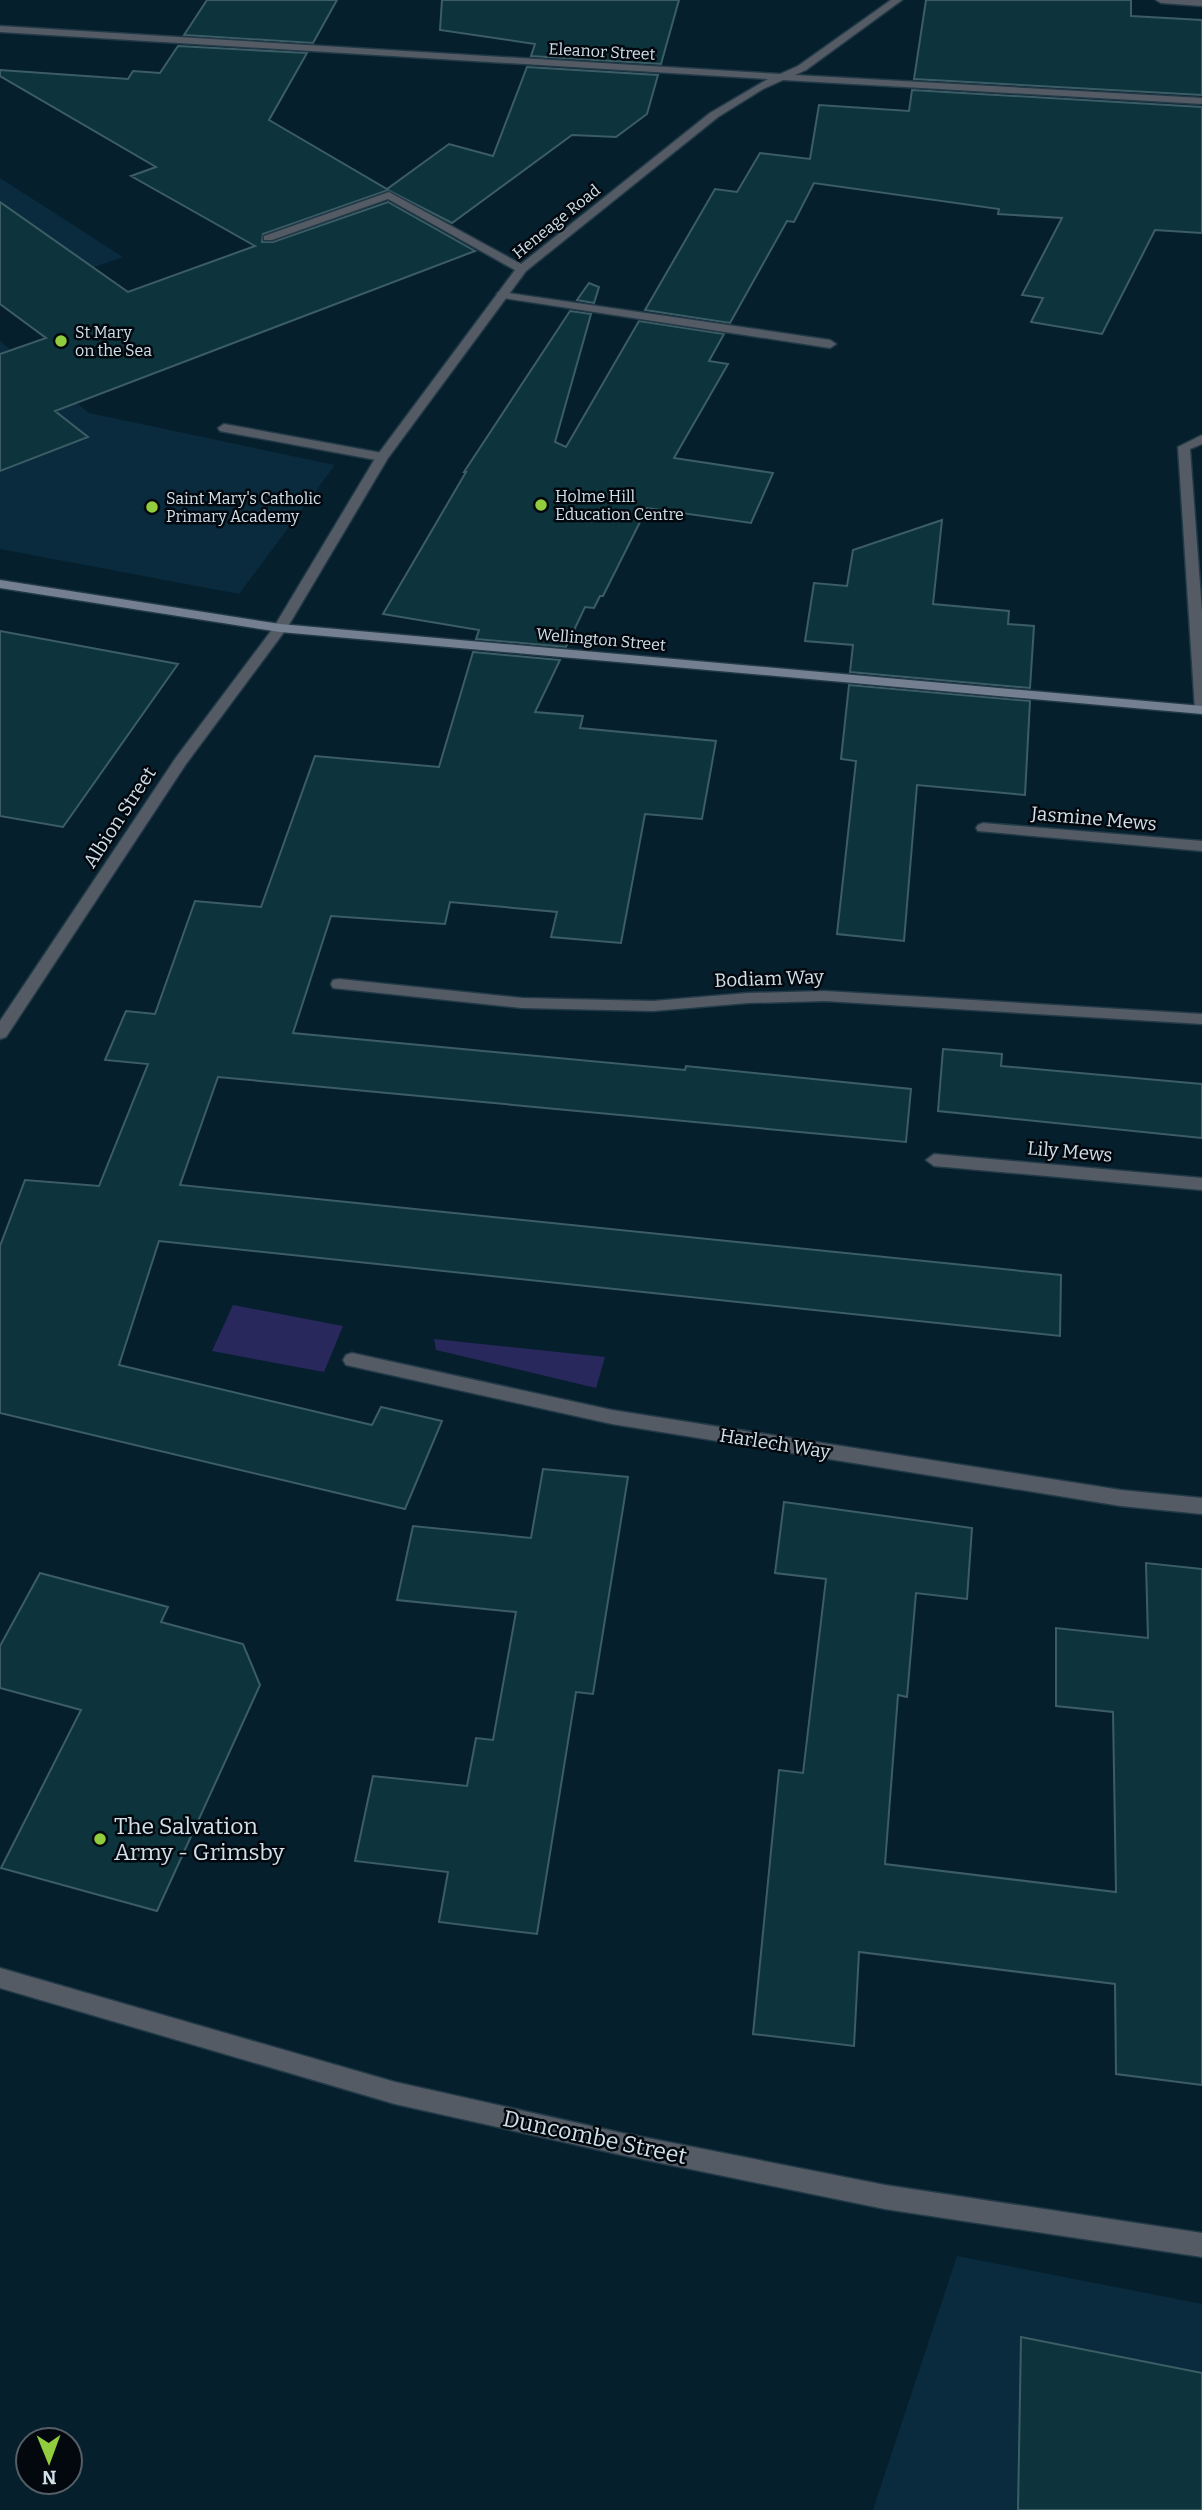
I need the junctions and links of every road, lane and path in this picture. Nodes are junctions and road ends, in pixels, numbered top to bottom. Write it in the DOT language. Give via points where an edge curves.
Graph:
graph roads {
  1 [pos="897,0"];
  2 [pos="1161,0"];
  3 [pos="1202,3"];
  4 [pos="0,29"];
  5 [pos="782,78"];
  6 [pos="1202,101"];
  7 [pos="268,238"];
  8 [pos="522,269"];
  9 [pos="501,295"];
  10 [pos="830,344"];
  11 [pos="224,428"];
  12 [pos="1202,439"];
  13 [pos="382,457"];
  14 [pos="1196,551"];
  15 [pos="0,584"];
  16 [pos="280,628"];
  17 [pos="1202,710"];
  18 [pos="983,828"];
  19 [pos="1202,846"];
  20 [pos="339,984"];
  21 [pos="1202,1019"];
  22 [pos="0,1033"];
  23 [pos="934,1160"];
  24 [pos="1202,1184"];
  25 [pos="352,1360"];
  26 [pos="1202,1506"];
  27 [pos="0,1978"];
  28 [pos="1202,2245"];
  1 -- 5 [label="street, Heneage Road"];
  2 -- 3 [label="street"];
  4 -- 5 [label="street, Eleanor Street"];
  5 -- 6 [label="street, Eleanor Street"];
  5 -- 8 [label="street, Heneage Road" via="714,115"];
  7 -- 8 [label="street" via="389,195"];
  8 -- 9 [label="street, Heneage Road"];
  9 -- 10 [label="street"];
  9 -- 13 [label="street, Heneage Road"];
  11 -- 13 [label="street"];
  12 -- 14 [label="street" via="1184,447"];
  13 -- 16 [label="street, Heneage Road"];
  14 -- 17 [label="street"];
  15 -- 16 [label="street, Wellington Street"];
  16 -- 17 [label="street, Wellington Street"];
  16 -- 22 [label="street, Albion Street" via="180,762"];
  18 -- 19 [label="street, Jasmine Mews"];
  20 -- 21 [label="street, Bodiam Way" via="522,1003 653,1006 825,996"];
  23 -- 24 [label="street, Lily Mews"];
  25 -- 26 [label="street, Harlech Way" via="612,1418 1121,1499"];
  27 -- 28 [label="street, Duncombe Street" via="395,2093 622,2144 885,2197"];
}
